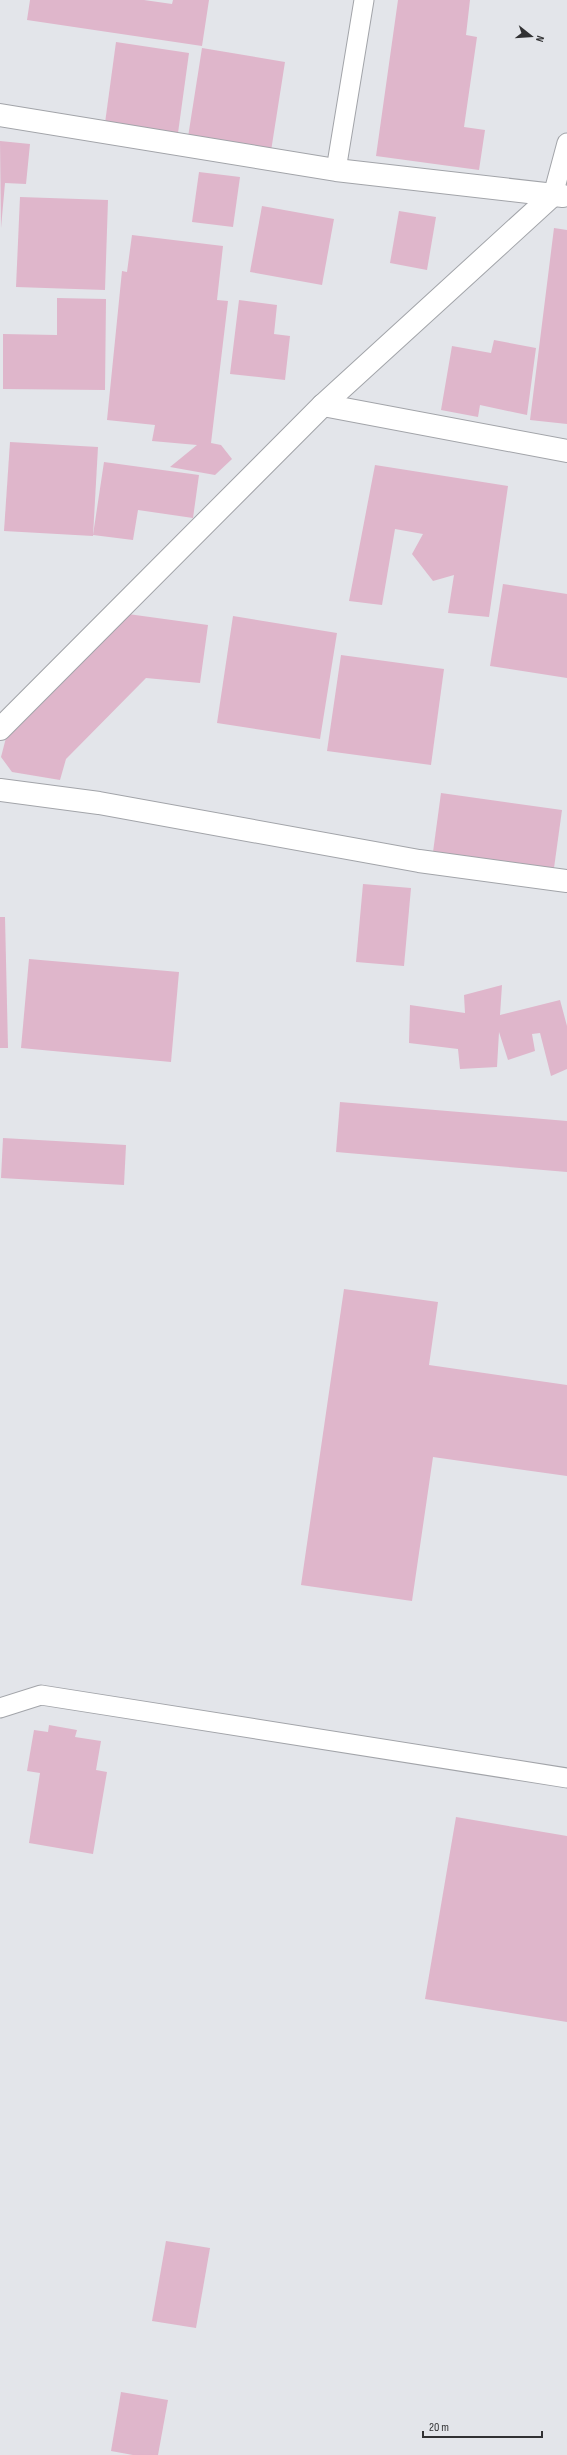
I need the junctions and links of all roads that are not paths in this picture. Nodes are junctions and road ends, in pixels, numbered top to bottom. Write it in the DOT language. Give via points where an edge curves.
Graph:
graph roads {
  1 [pos="364,0"];
  2 [pos="0,115"];
  3 [pos="567,143"];
  4 [pos="336,170"];
  5 [pos="560,196"];
  6 [pos="323,406"];
  7 [pos="567,451"];
  8 [pos="0,729"];
  9 [pos="0,790"];
  10 [pos="567,881"];
  11 [pos="0,1708"];
  12 [pos="567,1778"];
  1 -- 4 [label="lane"];
  2 -- 4 [label="street"];
  3 -- 5 [label="lane"];
  4 -- 5 [label="street"];
  5 -- 6 [label="street"];
  6 -- 7 [label="street"];
  6 -- 8 [label="street"];
  9 -- 10 [label="street" via="99,803 419,861"];
  11 -- 12 [label="lane" via="41,1695"];
}
